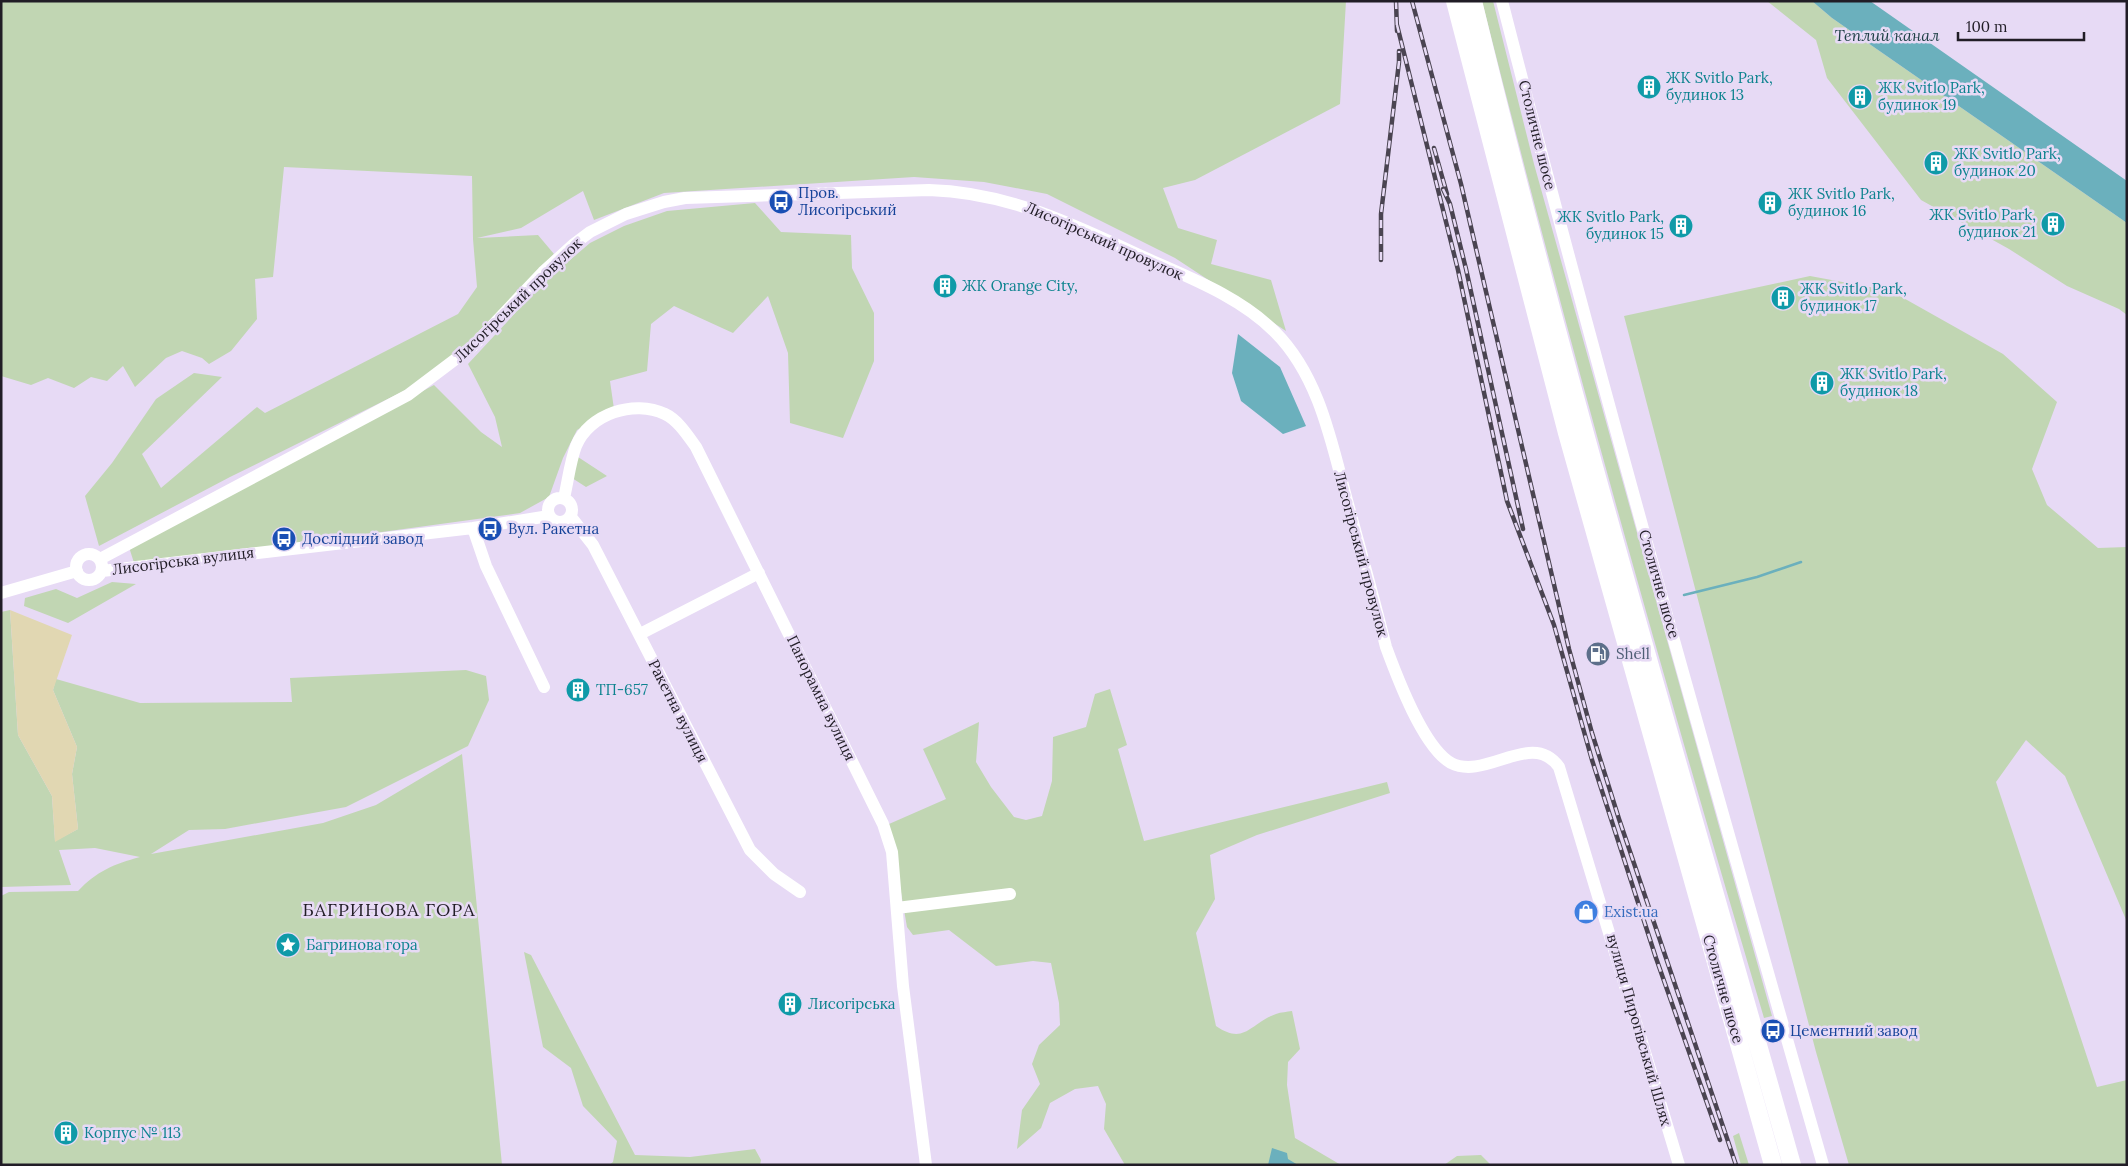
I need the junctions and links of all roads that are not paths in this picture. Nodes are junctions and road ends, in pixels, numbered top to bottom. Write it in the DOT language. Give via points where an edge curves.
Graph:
graph roads {
  1 [pos="1455,1"];
  2 [pos="1473,1"];
  3 [pos="1502,1"];
  4 [pos="564,498"];
  5 [pos="550,516"];
  6 [pos="571,517"];
  7 [pos="473,528"];
  8 [pos="126,545"];
  9 [pos="101,565"];
  10 [pos="131,567"];
  11 [pos="76,571"];
  12 [pos="759,573"];
  13 [pos="1,593"];
  14 [pos="640,634"];
  15 [pos="544,687"];
  16 [pos="1547,756"];
  17 [pos="800,892"];
  18 [pos="1010,894"];
  19 [pos="897,908"];
  20 [pos="926,1165"];
  21 [pos="1679,1165"];
  22 [pos="1773,1165"];
  23 [pos="1792,1165"];
  24 [pos="1823,1165"];
  1 -- 22 [label="highway, Столичне шосе" via="1536,321"];
  2 -- 23 [label="highway, Столичне шосе" via="1550,307"];
  3 -- 24 [label="street, Столичне шосе" via="1637,507"];
  4 -- 5 [label="street" via="554,499 550,504"];
  4 -- 6 [label="street" via="572,506"];
  4 -- 12 [label="street, Панорамна вулиця" via="576,445 590,426 615,411 629,408 665,414 686,432 696,447"];
  5 -- 6 [label="street" via="558,523"];
  5 -- 7 [label="street, Лисогірська вулиця"];
  6 -- 14 [label="street, Ракетна вулиця" via="593,545"];
  7 -- 10 [label="street, Лисогірська вулиця"];
  7 -- 15 [label="street" via="484,560"];
  8 -- 9 [label="street, Лисогірський провулок"];
  8 -- 10 [label="street" via="122,559"];
  8 -- 16 [label="street, Лисогірський провулок" via="408,396 473,346 568,248 590,232 626,214 685,198 949,190 1011,201 1071,223 1222,294 1274,332 1304,371 1320,408 1386,647 1396,675 1430,742 1446,759 1466,766 1530,752"];
  9 -- 10 [label="street, Лисогірська вулиця"];
  9 -- 11 [label="street" via="94,580 87,580"];
  9 -- 11 [label="street" via="88,554 78,561"];
  11 -- 13 [label="street"];
  12 -- 14 [label="street"];
  12 -- 19 [label="street, Панорамна вулиця" via="883,824 892,852"];
  14 -- 17 [label="street, Ракетна вулиця" via="750,850 774,874"];
  16 -- 21 [label="street, вулиця Пирогівський Шлях" via="1555,762 1562,775"];
  18 -- 19 [label="street"];
  19 -- 20 [label="street, Панорамна вулиця" via="903,986"];
}
